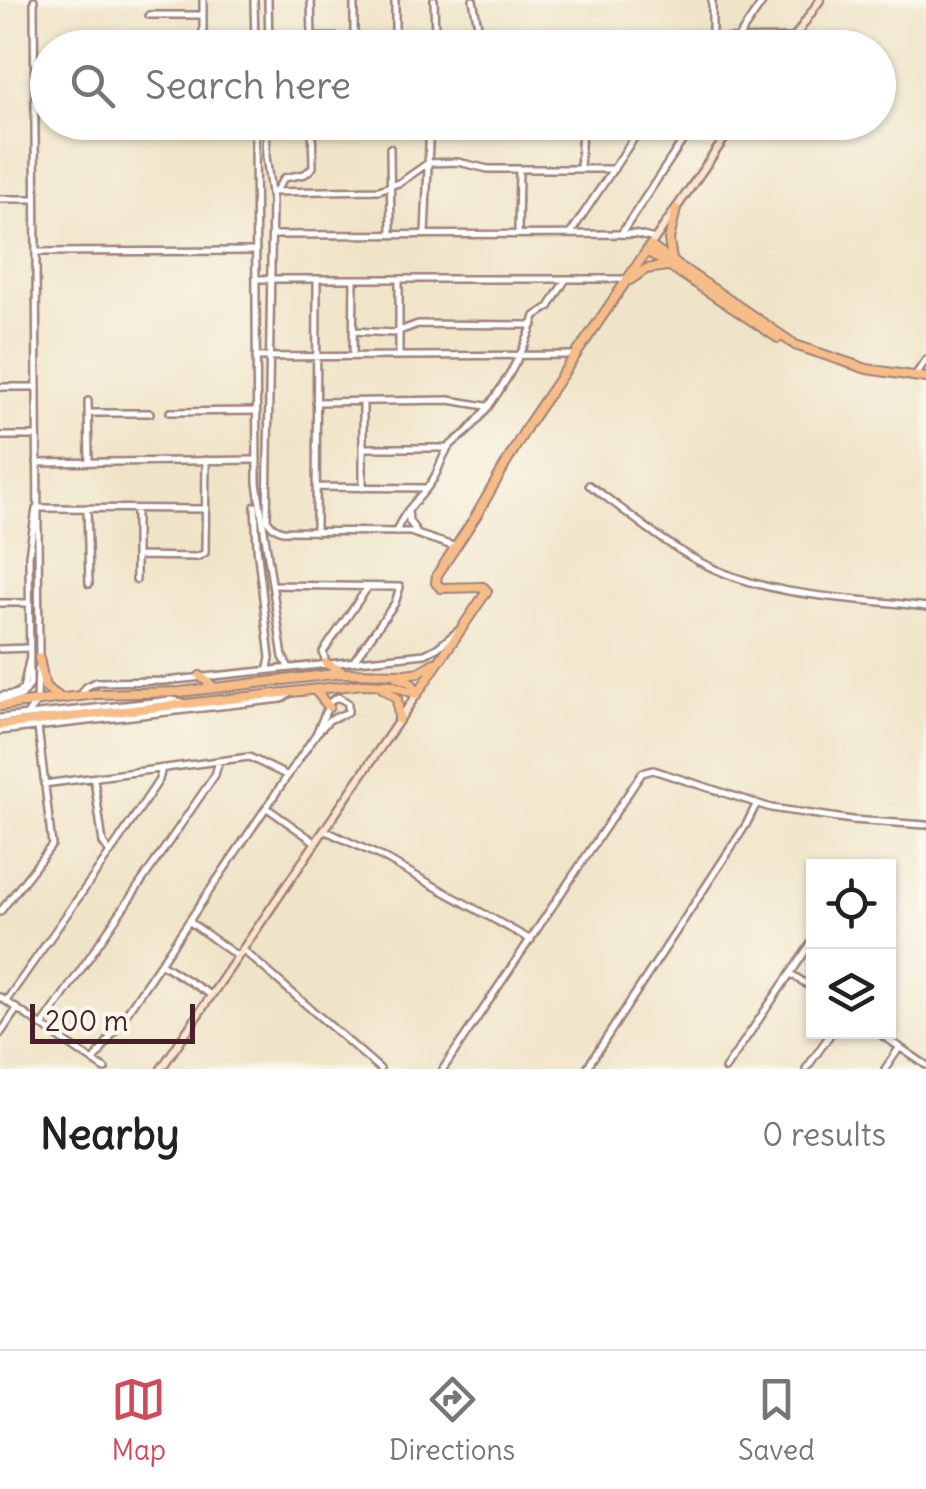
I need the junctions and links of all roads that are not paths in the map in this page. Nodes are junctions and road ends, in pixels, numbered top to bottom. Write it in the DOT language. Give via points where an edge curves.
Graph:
graph roads {
  1 [pos="34,0"];
  2 [pos="203,0"];
  3 [pos="254,0"];
  4 [pos="268,0"];
  5 [pos="311,0"];
  6 [pos="354,0"];
  7 [pos="396,0"];
  8 [pos="434,0"];
  9 [pos="473,0"];
  10 [pos="712,0"];
  11 [pos="764,0"];
  12 [pos="820,0"];
  13 [pos="203,14"];
  14 [pos="149,15"];
  15 [pos="34,30"];
  16 [pos="203,30"];
  17 [pos="255,30"];
  18 [pos="269,30"];
  19 [pos="312,30"];
  20 [pos="354,30"];
  21 [pos="395,30"];
  22 [pos="435,30"];
  23 [pos="476,30"];
  24 [pos="712,30"];
  25 [pos="743,30"];
  26 [pos="799,30"];
  27 [pos="35,140"];
  28 [pos="255,140"];
  29 [pos="267,140"];
  30 [pos="312,140"];
  31 [pos="429,140"];
  32 [pos="581,140"];
  33 [pos="633,140"];
  34 [pos="683,140"];
  35 [pos="724,140"];
  36 [pos="390,148"];
  37 [pos="428,163"];
  38 [pos="519,169"];
  39 [pos="580,169"];
  40 [pos="614,169"];
  41 [pos="390,187"];
  42 [pos="274,192"];
  43 [pos="0,199"];
  44 [pos="36,199"];
  45 [pos="676,209"];
  46 [pos="390,234"];
  47 [pos="424,234"];
  48 [pos="518,234"];
  49 [pos="570,234"];
  50 [pos="622,234"];
  51 [pos="272,235"];
  52 [pos="651,245"];
  53 [pos="256,251"];
  54 [pos="36,252"];
  55 [pos="671,263"];
  56 [pos="255,279"];
  57 [pos="271,279"];
  58 [pos="317,279"];
  59 [pos="354,279"];
  60 [pos="399,279"];
  61 [pos="566,279"];
  62 [pos="625,282"];
  63 [pos="534,325"];
  64 [pos="354,331"];
  65 [pos="399,331"];
  66 [pos="520,355"];
  67 [pos="576,355"];
  68 [pos="256,356"];
  69 [pos="270,356"];
  70 [pos="316,356"];
  71 [pos="353,356"];
  72 [pos="399,356"];
  73 [pos="926,360"];
  74 [pos="914,377"];
  75 [pos="926,378"];
  76 [pos="0,387"];
  77 [pos="36,387"];
  78 [pos="88,400"];
  79 [pos="316,402"];
  80 [pos="362,402"];
  81 [pos="486,406"];
  82 [pos="256,411"];
  83 [pos="150,412"];
  84 [pos="170,412"];
  85 [pos="88,413"];
  86 [pos="0,436"];
  87 [pos="37,436"];
  88 [pos="363,448"];
  89 [pos="448,448"];
  90 [pos="206,460"];
  91 [pos="257,460"];
  92 [pos="37,462"];
  93 [pos="89,462"];
  94 [pos="37,482"];
  95 [pos="257,483"];
  96 [pos="589,485"];
  97 [pos="316,487"];
  98 [pos="363,488"];
  99 [pos="426,488"];
  100 [pos="39,508"];
  101 [pos="88,508"];
  102 [pos="136,508"];
  103 [pos="206,509"];
  104 [pos="408,509"];
  105 [pos="316,532"];
  106 [pos="396,532"];
  107 [pos="418,533"];
  108 [pos="456,547"];
  109 [pos="136,556"];
  110 [pos="136,580"];
  111 [pos="88,584"];
  112 [pos="272,585"];
  113 [pos="368,586"];
  114 [pos="465,589"];
  115 [pos="480,602"];
  116 [pos="0,603"];
  117 [pos="28,603"];
  118 [pos="926,607"];
  119 [pos="279,628"];
  120 [pos="267,630"];
  121 [pos="460,630"];
  122 [pos="29,648"];
  123 [pos="0,649"];
  124 [pos="442,656"];
  125 [pos="34,658"];
  126 [pos="356,659"];
  127 [pos="326,663"];
  128 [pos="289,668"];
  129 [pos="263,670"];
  130 [pos="343,672"];
  131 [pos="368,672"];
  132 [pos="200,676"];
  133 [pos="248,684"];
  134 [pos="343,687"];
  135 [pos="215,688"];
  136 [pos="319,689"];
  137 [pos="292,692"];
  138 [pos="418,692"];
  139 [pos="80,696"];
  140 [pos="62,698"];
  141 [pos="0,701"];
  142 [pos="37,702"];
  143 [pos="186,703"];
  144 [pos="328,706"];
  145 [pos="141,712"];
  146 [pos="26,715"];
  147 [pos="399,719"];
  148 [pos="0,725"];
  149 [pos="38,728"];
  150 [pos="316,734"];
  151 [pos="219,761"];
  152 [pos="162,768"];
  153 [pos="288,776"];
  154 [pos="94,778"];
  155 [pos="44,784"];
  156 [pos="756,805"];
  157 [pos="266,808"];
  158 [pos="926,826"];
  159 [pos="324,830"];
  160 [pos="316,842"];
  161 [pos="110,852"];
  162 [pos="0,912"];
  163 [pos="190,922"];
  164 [pos="530,940"];
  165 [pos="808,949"];
  166 [pos="240,953"];
  167 [pos="162,964"];
  168 [pos="790,974"];
  169 [pos="806,984"];
  170 [pos="211,995"];
  171 [pos="3,999"];
  172 [pos="17,1009"];
  173 [pos="42,1026"];
  174 [pos="0,1034"];
  175 [pos="827,1039"];
  176 [pos="888,1039"];
  177 [pos="900,1047"];
  178 [pos="94,1061"];
  179 [pos="926,1065"];
  180 [pos="105,1069"];
  181 [pos="161,1069"];
  182 [pos="380,1069"];
  183 [pos="443,1069"];
  184 [pos="586,1069"];
  185 [pos="725,1069"];
  186 [pos="806,1069"];
  187 [pos="885,1069"];
  1 -- 15 [label="street"];
  2 -- 13 [label="street"];
  3 -- 17 [label="street"];
  4 -- 18 [label="street"];
  5 -- 19 [label="street"];
  6 -- 20 [label="street"];
  7 -- 21 [label="street"];
  8 -- 22 [label="street"];
  9 -- 23 [label="street"];
  10 -- 24 [label="street"];
  11 -- 25 [label="street"];
  12 -- 26 [label="main road"];
  13 -- 14 [label="street"];
  13 -- 16 [label="street"];
  27 -- 44 [label="street"];
  28 -- 53 [label="street"];
  29 -- 42 [label="street"];
  30 -- 42 [label="street" via="313,167 284,178"];
  31 -- 37 [label="street"];
  32 -- 39 [label="street"];
  33 -- 40 [label="street"];
  34 -- 50 [label="street"];
  35 -- 45 [label="main road"];
  36 -- 41 [label="street"];
  37 -- 38 [label="street"];
  37 -- 41 [label="street"];
  37 -- 47 [label="street"];
  38 -- 39 [label="street"];
  38 -- 48 [label="street"];
  39 -- 40 [label="street"];
  40 -- 49 [label="street"];
  41 -- 42 [label="street"];
  41 -- 46 [label="street"];
  42 -- 51 [label="street"];
  43 -- 44 [label="street"];
  44 -- 54 [label="street"];
  45 -- 52 [label="main road"];
  45 -- 55 [label="main road"];
  46 -- 47 [label="street"];
  46 -- 51 [label="street"];
  47 -- 48 [label="street"];
  48 -- 49 [label="street"];
  49 -- 50 [label="street"];
  50 -- 52 [label="street"];
  51 -- 57 [label="street"];
  52 -- 55 [label="main road"];
  52 -- 62 [label="main road"];
  53 -- 54 [label="street"];
  53 -- 56 [label="street"];
  54 -- 77 [label="street"];
  55 -- 62 [label="main road"];
  55 -- 74 [label="main road" via="797,346"];
  56 -- 57 [label="street"];
  56 -- 68 [label="street"];
  57 -- 58 [label="street"];
  57 -- 69 [label="street"];
  58 -- 59 [label="street"];
  58 -- 70 [label="street"];
  59 -- 60 [label="street"];
  59 -- 64 [label="street"];
  60 -- 61 [label="street"];
  60 -- 65 [label="street"];
  61 -- 62 [label="street"];
  61 -- 63 [label="street"];
  62 -- 67 [label="main road"];
  63 -- 65 [label="street" via="418,324"];
  63 -- 66 [label="street"];
  64 -- 65 [label="street"];
  64 -- 71 [label="street"];
  65 -- 72 [label="street"];
  66 -- 67 [label="street"];
  66 -- 72 [label="street"];
  66 -- 81 [label="street"];
  67 -- 108 [label="main road"];
  68 -- 69 [label="street"];
  68 -- 82 [label="street"];
  69 -- 70 [label="street"];
  69 -- 105 [label="street" via="266,517 279,530"];
  70 -- 71 [label="street"];
  70 -- 79 [label="street"];
  71 -- 72 [label="street"];
  73 -- 74 [label="street"];
  74 -- 75 [label="main road"];
  76 -- 77 [label="street"];
  77 -- 87 [label="street"];
  78 -- 85 [label="street"];
  79 -- 80 [label="street"];
  79 -- 97 [label="street"];
  80 -- 81 [label="street"];
  80 -- 88 [label="street"];
  81 -- 89 [label="street"];
  82 -- 84 [label="street"];
  82 -- 91 [label="street"];
  83 -- 85 [label="street"];
  85 -- 93 [label="street"];
  86 -- 87 [label="street"];
  87 -- 92 [label="street"];
  88 -- 89 [label="street"];
  88 -- 98 [label="street"];
  89 -- 99 [label="street"];
  90 -- 91 [label="street"];
  90 -- 93 [label="street"];
  90 -- 103 [label="street"];
  91 -- 95 [label="street"];
  92 -- 93 [label="street"];
  92 -- 94 [label="street"];
  94 -- 100 [label="street"];
  94 -- 117 [label="street"];
  95 -- 112 [label="street"];
  95 -- 120 [label="street" via="256,547"];
  96 -- 118 [label="street" via="684,553 724,573 814,597"];
  97 -- 98 [label="street"];
  97 -- 105 [label="street"];
  98 -- 99 [label="street"];
  99 -- 104 [label="street"];
  100 -- 101 [label="street"];
  100 -- 125 [label="street"];
  101 -- 102 [label="street"];
  101 -- 111 [label="street"];
  102 -- 103 [label="street"];
  102 -- 109 [label="street"];
  103 -- 109 [label="street" via="203,555"];
  104 -- 106 [label="street"];
  104 -- 107 [label="street"];
  105 -- 106 [label="street"];
  106 -- 107 [label="street"];
  107 -- 108 [label="street"];
  108 -- 114 [label="main road" via="435,581 441,588"];
  109 -- 110 [label="street"];
  112 -- 113 [label="street"];
  112 -- 119 [label="street"];
  113 -- 126 [label="street" via="400,587"];
  113 -- 127 [label="street" via="323,652"];
  114 -- 115 [label="main road"];
  114 -- 115 [label="main road" via="486,588"];
  115 -- 121 [label="main road"];
  116 -- 117 [label="street"];
  117 -- 122 [label="street"];
  119 -- 120 [label="street" via="277,658"];
  119 -- 128 [label="street"];
  120 -- 129 [label="street" via="270,658"];
  121 -- 124 [label="main road"];
  121 -- 126 [label="street" via="425,654"];
  122 -- 123 [label="street"];
  122 -- 125 [label="street"];
  124 -- 131 [label="main road" via="415,672"];
  124 -- 138 [label="main road"];
  125 -- 140 [label="main road" via="45,687"];
  125 -- 141 [label="street" via="28,691"];
  125 -- 142 [label="street"];
  126 -- 127 [label="street"];
  127 -- 128 [label="street"];
  127 -- 130 [label="main road"];
  128 -- 129 [label="street"];
  129 -- 132 [label="street"];
  129 -- 133 [label="main road"];
  130 -- 131 [label="main road"];
  130 -- 133 [label="main road"];
  130 -- 136 [label="main road" via="345,682"];
  131 -- 138 [label="main road" via="406,680"];
  132 -- 135 [label="main road"];
  132 -- 139 [label="street" via="96,682"];
  133 -- 135 [label="main road"];
  134 -- 136 [label="main road"];
  134 -- 138 [label="main road" via="384,684"];
  134 -- 147 [label="main road" via="390,691 399,701"];
  135 -- 139 [label="main road"];
  136 -- 137 [label="main road"];
  136 -- 144 [label="main road"];
  137 -- 143 [label="main road"];
  137 -- 145 [label="street" via="282,699"];
  138 -- 147 [label="main road"];
  139 -- 140 [label="main road"];
  140 -- 142 [label="main road"];
  141 -- 142 [label="main road"];
  142 -- 146 [label="street"];
  143 -- 145 [label="main road"];
  143 -- 146 [label="street"];
  144 -- 150 [label="street"];
  144 -- 150 [label="street" via="338,697 349,708"];
  145 -- 148 [label="main road"];
  145 -- 149 [label="street"];
  146 -- 148 [label="street"];
  147 -- 159 [label="main road"];
  148 -- 149 [label="street"];
  149 -- 155 [label="street"];
  150 -- 153 [label="street"];
  151 -- 152 [label="street"];
  151 -- 153 [label="street" via="253,757"];
  151 -- 173 [label="street"];
  152 -- 154 [label="street"];
  152 -- 161 [label="street"];
  153 -- 157 [label="street"];
  154 -- 155 [label="street"];
  154 -- 161 [label="street"];
  155 -- 162 [label="street" via="51,847"];
  156 -- 158 [label="street"];
  156 -- 164 [label="street" via="653,770 642,773"];
  156 -- 184 [label="street"];
  157 -- 160 [label="street"];
  157 -- 163 [label="street"];
  159 -- 160 [label="main road"];
  159 -- 164 [label="street"];
  160 -- 166 [label="main road"];
  161 -- 171 [label="street"];
  163 -- 166 [label="street"];
  163 -- 167 [label="street"];
  164 -- 183 [label="street"];
  165 -- 168 [label="street"];
  166 -- 170 [label="main road"];
  166 -- 182 [label="street"];
  167 -- 170 [label="street"];
  167 -- 178 [label="street"];
  168 -- 169 [label="street"];
  168 -- 185 [label="street"];
  170 -- 181 [label="main road"];
  171 -- 172 [label="street"];
  172 -- 173 [label="street"];
  172 -- 174 [label="street"];
  173 -- 178 [label="street"];
  175 -- 186 [label="street"];
  176 -- 177 [label="street"];
  177 -- 179 [label="street"];
  177 -- 187 [label="street"];
  178 -- 180 [label="street"];
}
